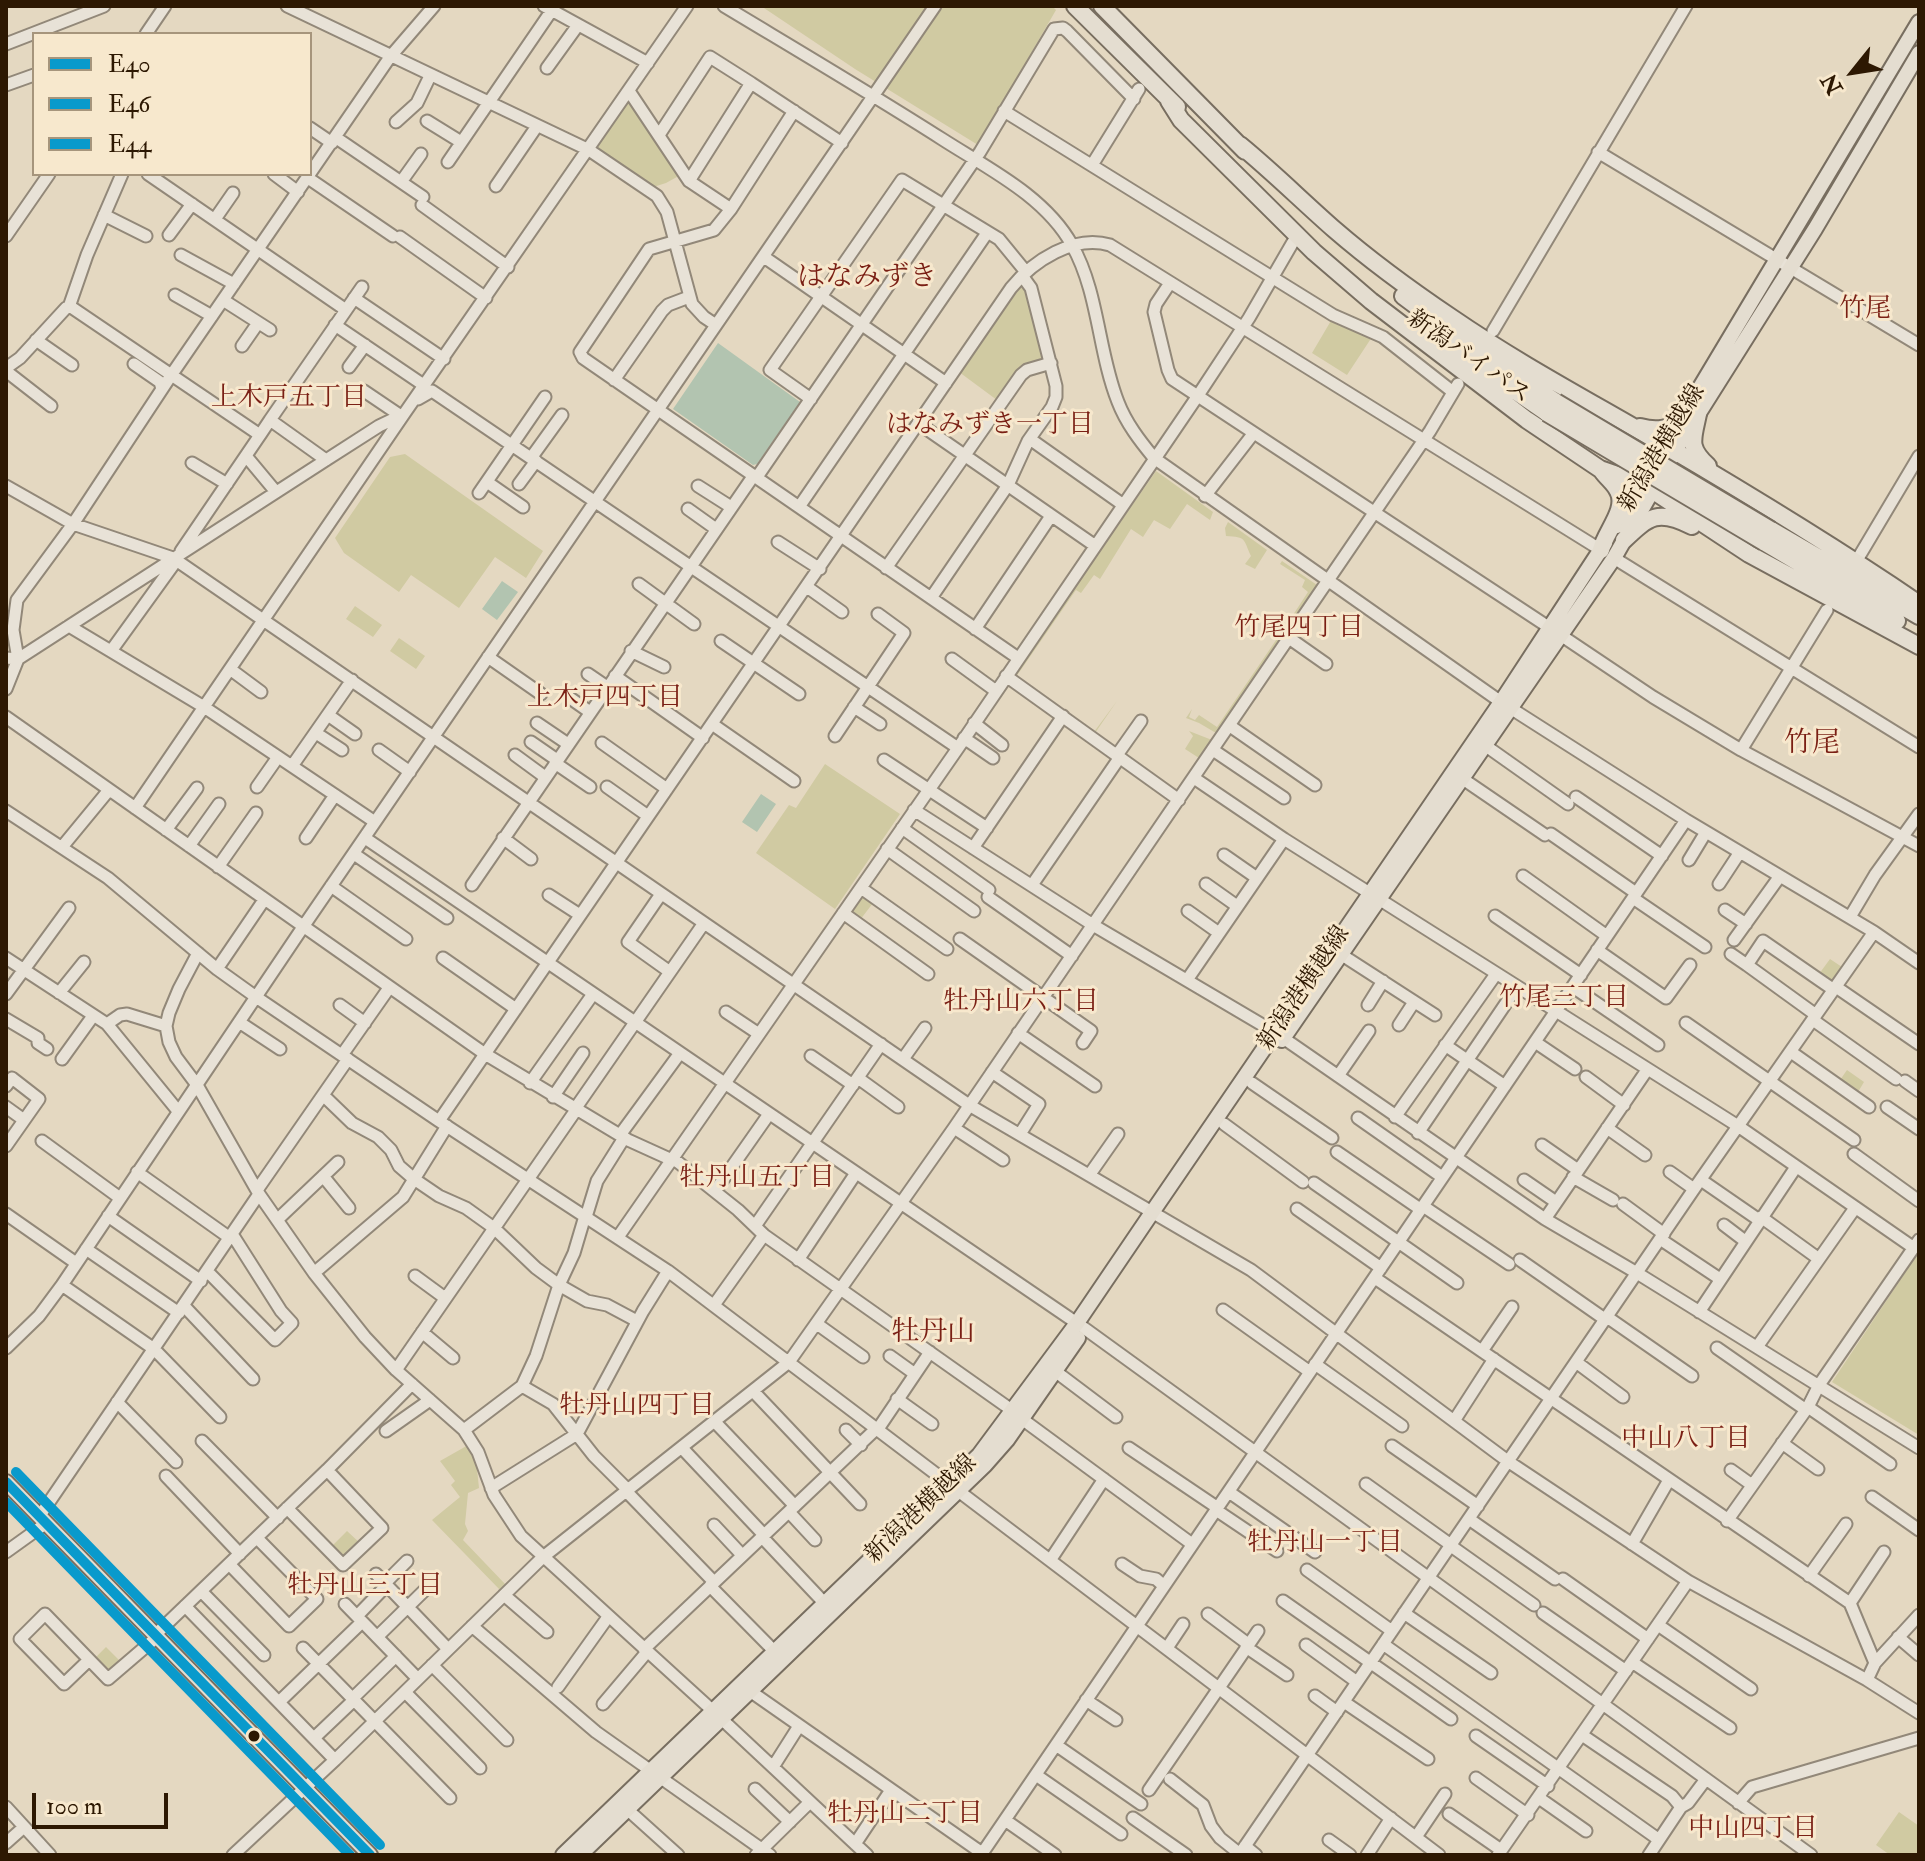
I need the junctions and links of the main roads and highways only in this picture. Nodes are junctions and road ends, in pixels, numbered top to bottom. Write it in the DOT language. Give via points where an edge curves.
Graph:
graph roads {
  1 [pos="1075,6"];
  2 [pos="1102,6"];
  3 [pos="1919,22"];
  4 [pos="1919,53"];
  5 [pos="1169,101"];
  6 [pos="1240,145"];
  7 [pos="1552,408"];
  8 [pos="1604,412"];
  9 [pos="1698,414"];
  10 [pos="1627,423"];
  11 [pos="1679,423"];
  12 [pos="1666,455"];
  13 [pos="1600,469"];
  14 [pos="1648,487"];
  15 [pos="1734,488"];
  16 [pos="1768,536"];
  17 [pos="1624,540"];
  18 [pos="1607,554"];
  19 [pos="1749,554"];
  20 [pos="1919,604"];
  21 [pos="1919,616"];
  22 [pos="1919,634"];
  23 [pos="1919,646"];
  24 [pos="1506,705"];
  25 [pos="1375,896"];
  26 [pos="1280,1035"];
  27 [pos="1157,1214"];
  28 [pos="1080,1326"];
  29 [pos="1018,1415"];
  30 [pos="6,1482"];
  31 [pos="779,1656"];
  32 [pos="717,1714"];
  33 [pos="656,1774"];
  34 [pos="370,1855"];
  35 [pos="563,1855"];
  36 [pos="580,1855"];
  1 -- 5 [label="highway, 新潟バイパス"];
  2 -- 6 [label="highway, 新潟バイパス"];
  3 -- 11 [label="main road, 新潟港横越線"];
  4 -- 9 [label="main road, 新潟港横越線"];
  5 -- 7 [label="highway, 新潟バイパス" via="1356,276 1442,342"];
  5 -- 13 [label="highway" via="1181,120 1266,205 1371,301"];
  6 -- 7 [label="highway, 新潟バイパス" via="1322,229"];
  6 -- 8 [label="highway" via="1386,271"];
  7 -- 16 [label="highway, 新潟バイパス, bridge"];
  8 -- 10 [label="highway"];
  8 -- 12 [label="highway"];
  9 -- 12 [label="main road, 新潟港横越線"];
  9 -- 15 [label="highway" via="1695,453"];
  10 -- 11 [label="highway" via="1653,430"];
  10 -- 12 [label="highway"];
  11 -- 12 [label="main road, 新潟港横越線"];
  12 -- 14 [label="main road, 新潟港横越線"];
  12 -- 15 [label="highway"];
  13 -- 14 [label="highway"];
  13 -- 18 [label="highway" via="1621,498 1604,537"];
  14 -- 17 [label="main road, 新潟港横越線"];
  14 -- 18 [label="main road, 新潟港横越線"];
  14 -- 19 [label="highway"];
  15 -- 20 [label="highway"];
  16 -- 21 [label="highway, 新潟バイパス"];
  16 -- 22 [label="highway, 新潟バイパス"];
  17 -- 18 [label="main road, 新潟港横越線"];
  17 -- 19 [label="highway" via="1649,518 1674,517"];
  18 -- 24 [label="main road, 新潟港横越線"];
  19 -- 23 [label="highway"];
  24 -- 25 [label="main road, 新潟港横越線"];
  24 -- 25 [label="main road, 新潟港横越線" via="1486,746"];
  25 -- 26 [label="main road, 新潟港横越線"];
  25 -- 26 [label="main road, 新潟港横越線" via="1342,955"];
  26 -- 27 [label="main road, 新潟港横越線"];
  26 -- 27 [label="main road, 新潟港横越線" via="1224,1124"];
  27 -- 28 [label="main road, 新潟港横越線"];
  28 -- 29 [label="main road, 新潟港横越線"];
  28 -- 29 [label="main road, 新潟港横越線" via="1055,1371"];
  29 -- 31 [label="main road, 新潟港横越線" via="1007,1440"];
  30 -- 34 [label="main road"];
  31 -- 32 [label="main road, 新潟港横越線"];
  31 -- 32 [label="main road, 新潟港横越線" via="750,1691"];
  32 -- 33 [label="main road, 新潟港横越線"];
  33 -- 35 [label="main road, 新潟港横越線"];
  33 -- 36 [label="main road, 新潟港横越線" via="628,1810"];
}
